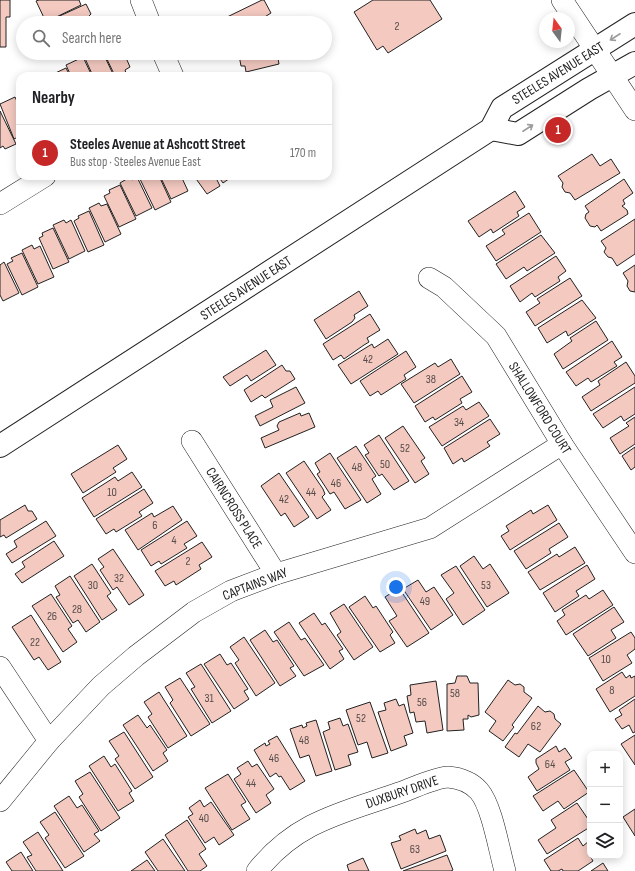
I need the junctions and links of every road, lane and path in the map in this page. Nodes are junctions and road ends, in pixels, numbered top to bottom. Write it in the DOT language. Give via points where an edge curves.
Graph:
graph roads {
  1 [pos="141,0"];
  2 [pos="562,0"];
  3 [pos="147,16"];
  4 [pos="635,24"];
  5 [pos="595,50"];
  6 [pos="166,60"];
  7 [pos="635,63"];
  8 [pos="171,72"];
  9 [pos="612,76"];
  10 [pos="635,110"];
  11 [pos="491,129"];
  12 [pos="39,180"];
  13 [pos="0,204"];
  14 [pos="429,278"];
  15 [pos="192,441"];
  16 [pos="562,444"];
  17 [pos="0,446"];
  18 [pos="635,553"];
  19 [pos="276,574"];
  20 [pos="0,667"];
  21 [pos="49,741"];
  22 [pos="0,801"];
  23 [pos="257,871"];
  24 [pos="505,871"];
  1 -- 3 [label="street"];
  2 -- 5 [label="street"];
  4 -- 5 [label="main road, STEELES AVENUE EAST, one-way"];
  5 -- 9 [label="street"];
  5 -- 11 [label="main road, STEELES AVENUE EAST" via="502,108"];
  6 -- 8 [label="street"];
  7 -- 9 [label="main road"];
  9 -- 10 [label="street"];
  11 -- 9 [label="main road, one-way" via="518,134"];
  11 -- 17 [label="main road, STEELES AVENUE EAST"];
  12 -- 13 [label="street"];
  14 -- 16 [label="street, SHALLOWFORD COURT" via="444,287 496,336"];
  15 -- 19 [label="street, CAIRNCROSS PLACE"];
  16 -- 18 [label="street, SHALLOWFORD COURT"];
  16 -- 19 [label="street, CAPTAINS WAY" via="430,528"];
  19 -- 21 [label="street, CAPTAINS WAY" via="231,591 194,612 101,686"];
  20 -- 21 [label="street"];
  21 -- 22 [label="street, CAPTAINS WAY"];
  23 -- 24 [label="street, DUXBURY DRIVE" via="288,840 318,821 448,777 467,781 480,792 486,803"];
}
